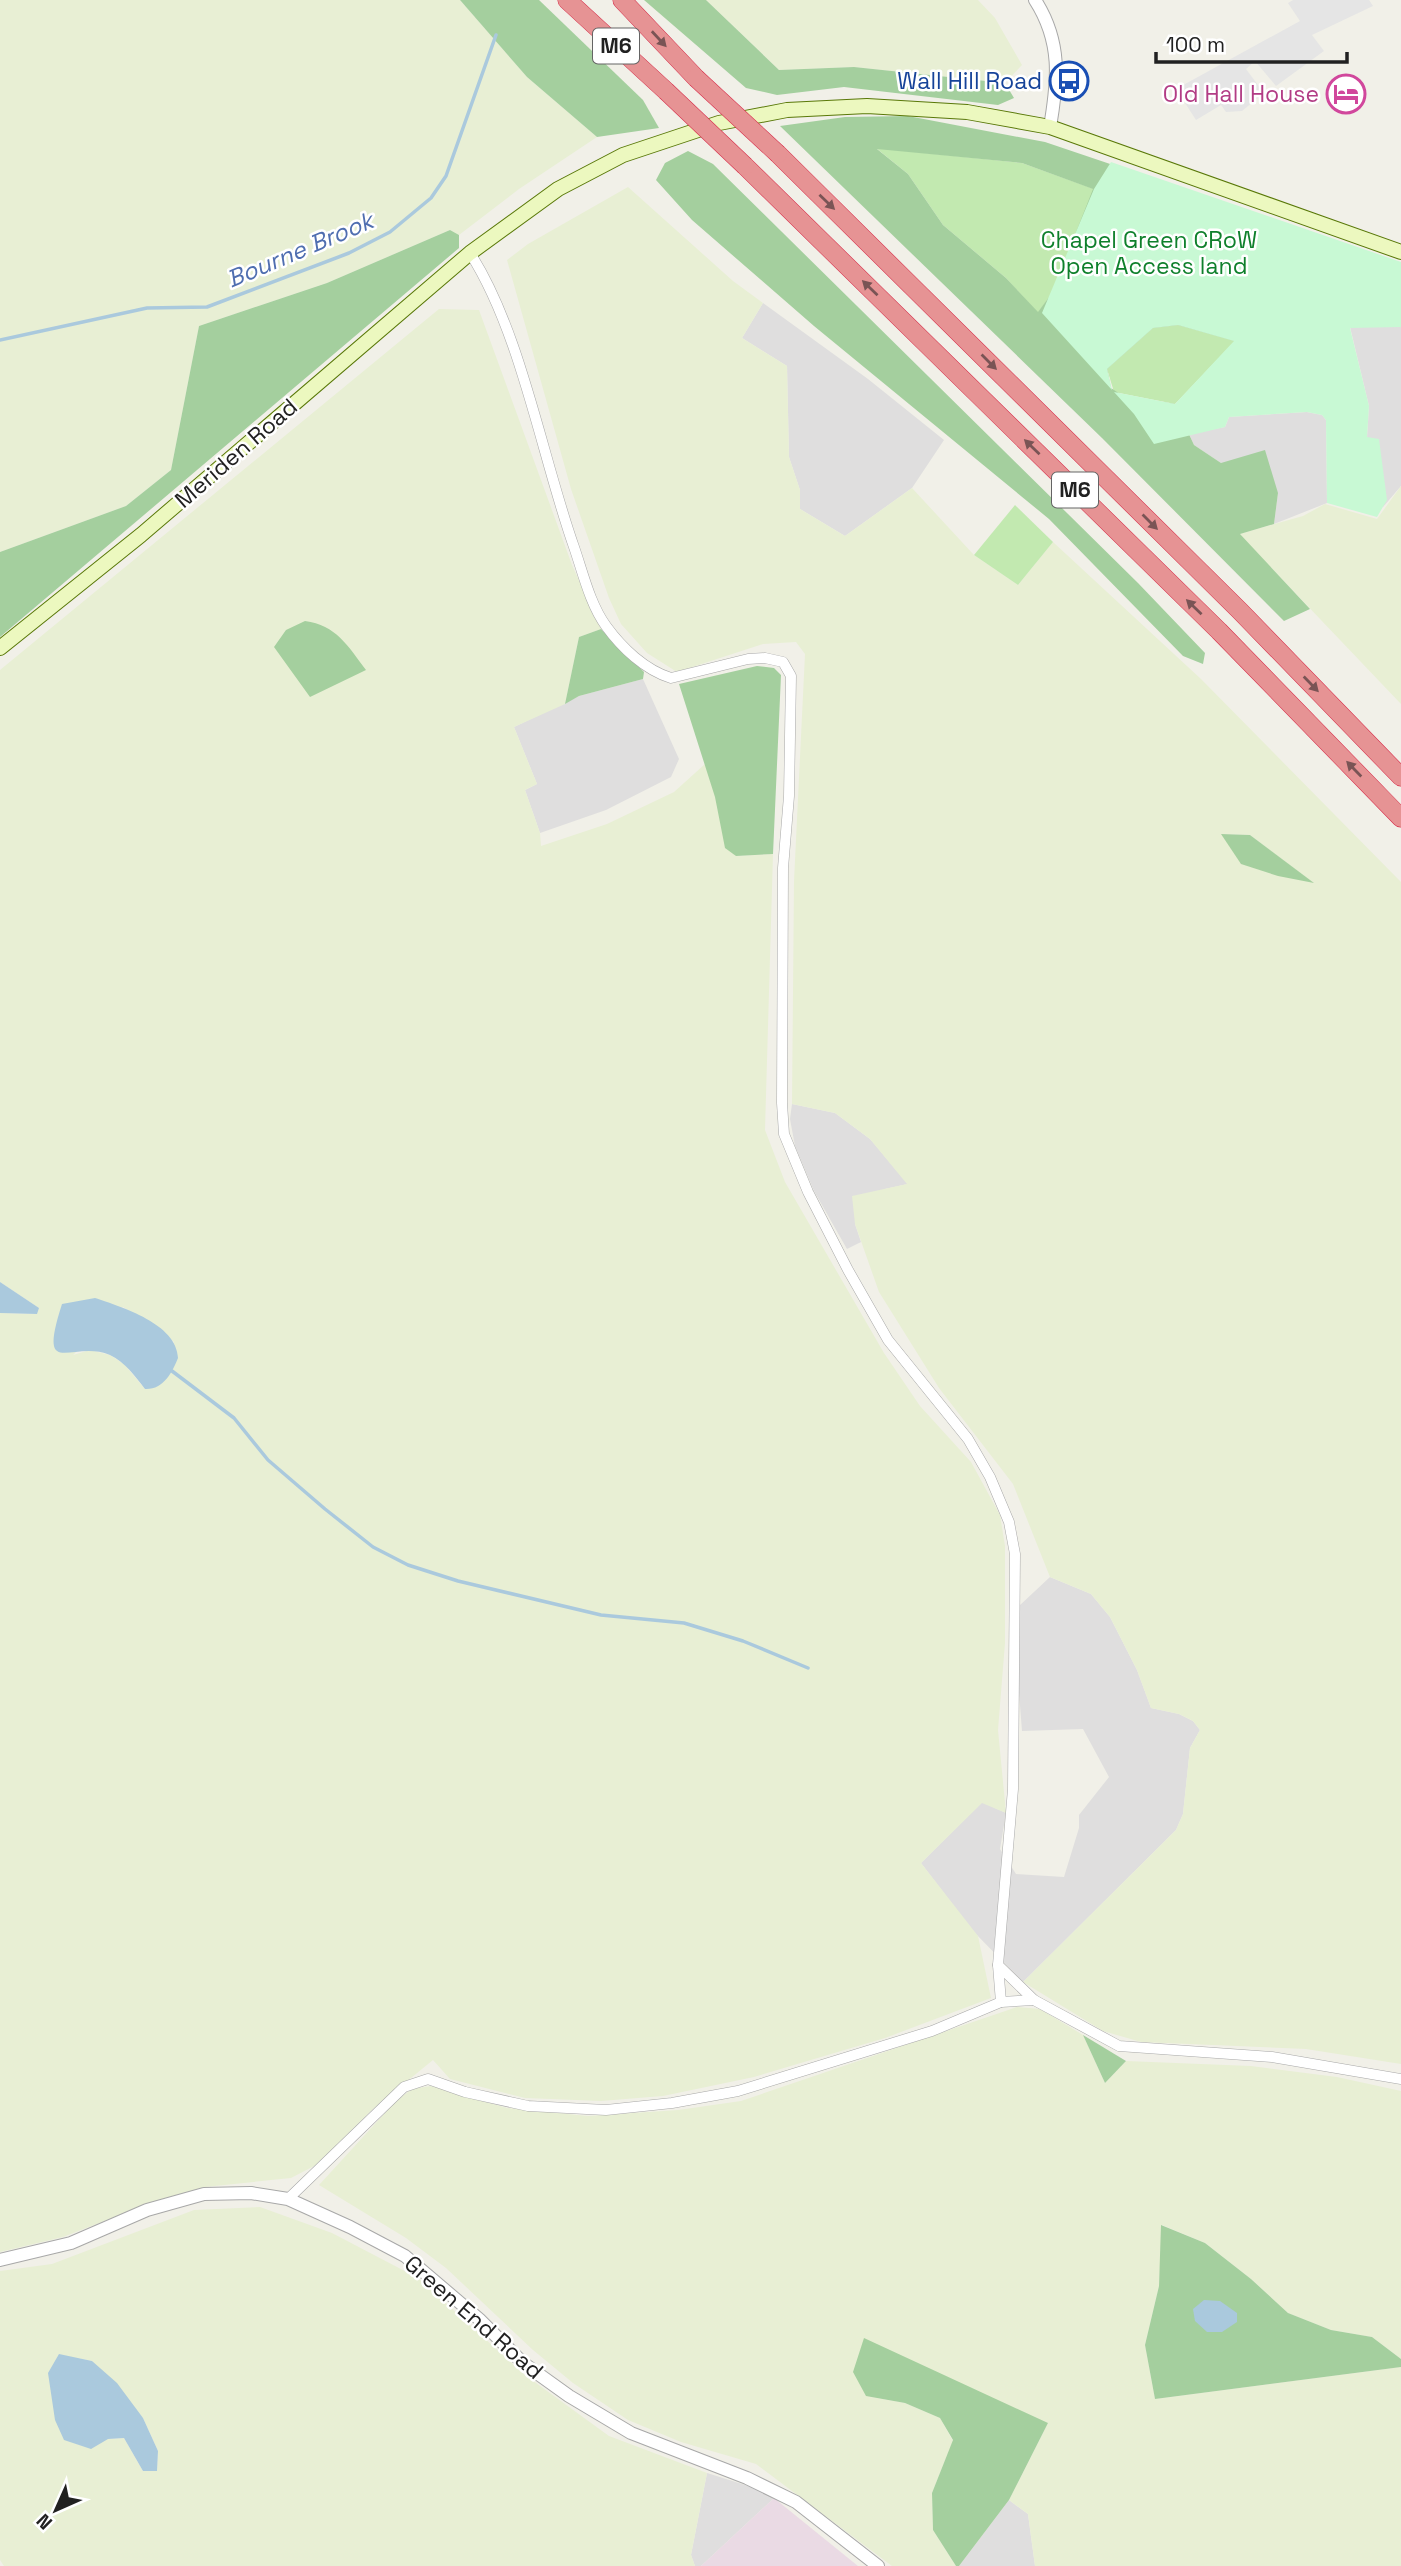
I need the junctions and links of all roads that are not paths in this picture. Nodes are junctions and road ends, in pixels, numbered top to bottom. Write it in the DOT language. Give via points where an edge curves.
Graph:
graph roads {
  1 [pos="567,0"];
  2 [pos="622,0"];
  3 [pos="1035,0"];
  4 [pos="1050,127"];
  5 [pos="1401,252"];
  6 [pos="470,253"];
  7 [pos="0,648"];
  8 [pos="1401,777"];
  9 [pos="1401,818"];
  10 [pos="998,1965"];
  11 [pos="1034,2000"];
  12 [pos="1001,2002"];
  13 [pos="1401,2079"];
  14 [pos="288,2199"];
  15 [pos="0,2260"];
  16 [pos="878,2566"];
  9 -- 1 [label="highway, M6, one-way, bridge" via="1219,631 744,166"];
  2 -- 8 [label="highway, M6, one-way, bridge" via="1240,611"];
  3 -- 4 [label="street" via="1047,18 1057,52"];
  4 -- 5 [label="main road, Meriden Road"];
  4 -- 6 [label="main road, Meriden Road" via="967,112 867,106 787,110 719,123 623,155 558,189"];
  6 -- 7 [label="main road, Meriden Road" via="141,535"];
  6 -- 10 [label="street" via="488,282 554,492 606,626 631,653 656,673 671,678 765,658 783,662 791,676 783,869 784,1134 808,1192 888,1340 968,1439 990,1477 1009,1522 1015,1554 1013,1789"];
  10 -- 11 [label="street"];
  10 -- 12 [label="street"];
  11 -- 12 [label="street"];
  11 -- 13 [label="street" via="1119,2046 1272,2057"];
  12 -- 14 [label="street" via="932,2031 750,2087 672,2102 606,2110 528,2106 428,2079 404,2087"];
  14 -- 15 [label="street, Green End Road" via="251,2193 204,2194 147,2210 71,2242"];
  14 -- 16 [label="street, Green End Road" via="405,2256 523,2363 569,2396 631,2433 796,2502"];
}
